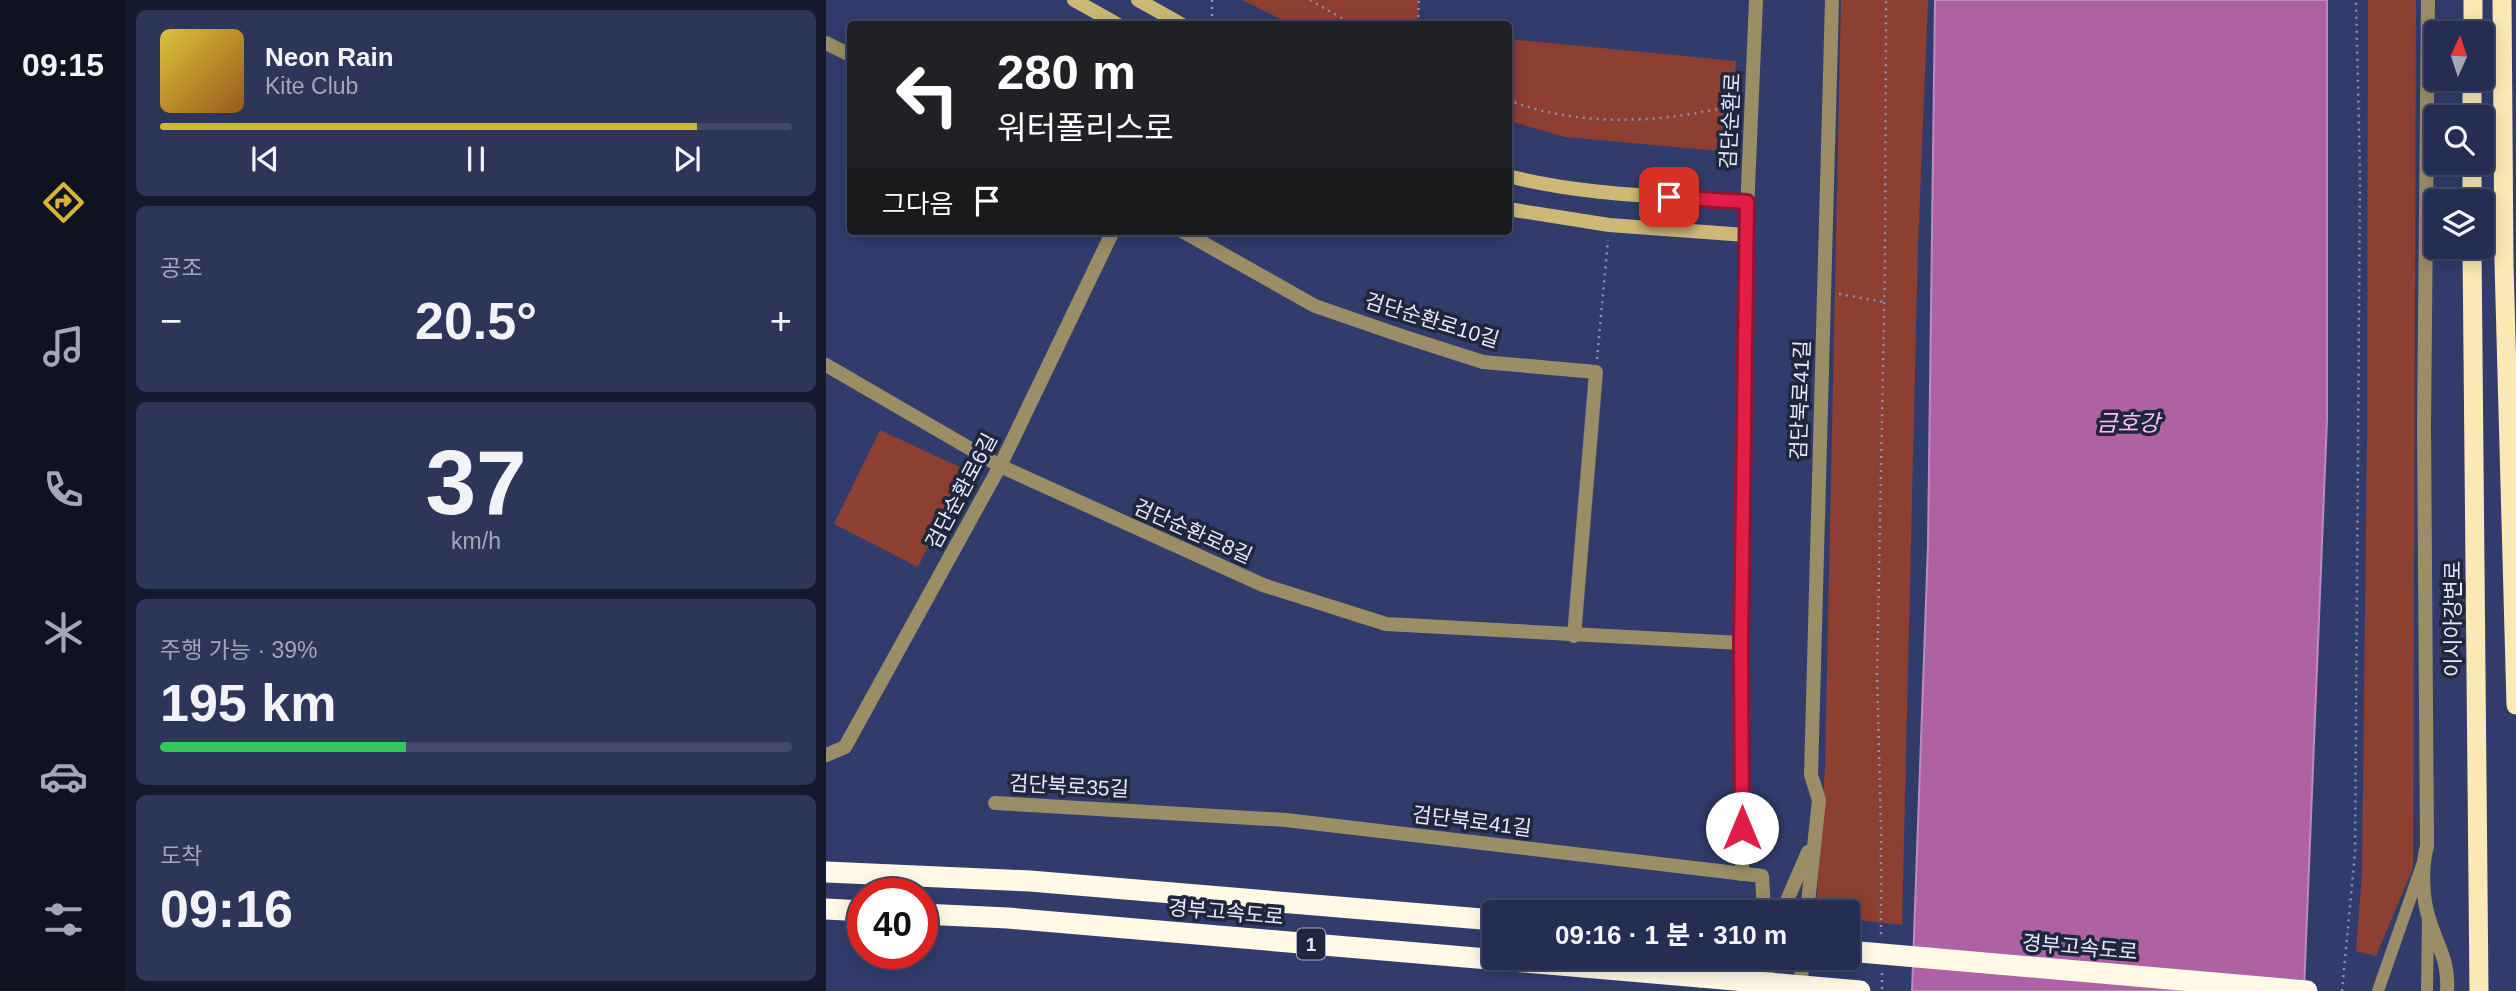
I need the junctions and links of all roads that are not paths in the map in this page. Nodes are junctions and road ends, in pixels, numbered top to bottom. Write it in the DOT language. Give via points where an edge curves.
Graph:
graph roads {
  1 [pos="1074,0"];
  2 [pos="1138,0"];
  3 [pos="1756,0"];
  4 [pos="1832,0"];
  5 [pos="2428,0"];
  6 [pos="2473,0"];
  7 [pos="2502,0"];
  8 [pos="1112,21"];
  9 [pos="1176,21"];
  10 [pos="2473,21"];
  11 [pos="826,43"];
  12 [pos="847,54"];
  13 [pos="2502,103"];
  14 [pos="1512,177"];
  15 [pos="1747,202"];
  16 [pos="1512,210"];
  17 [pos="2516,227"];
  18 [pos="1111,235"];
  19 [pos="1189,235"];
  20 [pos="1745,235"];
  21 [pos="2473,259"];
  22 [pos="2493,259"];
  23 [pos="2510,263"];
  24 [pos="2471,287"];
  25 [pos="2516,305"];
  26 [pos="826,365"];
  27 [pos="2508,406"];
  28 [pos="1000,466"];
  29 [pos="1574,636"];
  30 [pos="1741,643"];
  31 [pos="2516,705"];
  32 [pos="826,755"];
  33 [pos="995,803"];
  34 [pos="1141,811"];
  35 [pos="1813,841"];
  36 [pos="2422,864"];
  37 [pos="826,872"];
  38 [pos="1742,874"];
  39 [pos="1763,900"];
  40 [pos="1787,900"];
  41 [pos="1808,900"];
  42 [pos="826,909"];
  43 [pos="847,910"];
  44 [pos="938,915"];
  45 [pos="2428,918"];
  46 [pos="1482,919"];
  47 [pos="1860,952"];
  48 [pos="1767,970"];
  49 [pos="1802,970"];
  50 [pos="1768,991"];
  51 [pos="1800,991"];
  52 [pos="1860,991"];
  53 [pos="2307,991"];
  54 [pos="2378,991"];
  55 [pos="2427,991"];
  56 [pos="2447,991"];
  57 [pos="2479,991"];
  1 -- 8 [label="main road"];
  2 -- 9 [label="main road"];
  3 -- 15 [label="street, 검단순환로"];
  4 -- 35 [label="street, 검단북로41길" via="1811,775 1819,800"];
  5 -- 36 [label="street" via="2427,846"];
  6 -- 10 [label="highway"];
  7 -- 13 [label="highway"];
  11 -- 12 [label="street"];
  13 -- 17 [label="highway" via="2509,127 2511,219"];
  13 -- 23 [label="highway"];
  14 -- 15 [label="main road" via="1595,191"];
  15 -- 20 [label="street, 검단순환로"];
  16 -- 20 [label="main road" via="1609,225"];
  18 -- 28 [label="street, 검단순환로6길"];
  19 -- 29 [label="street, 검단순환로10길" via="1315,306 1405,337 1483,362 1596,372"];
  20 -- 30 [label="street, 검단순환로"];
  21 -- 24 [label="highway, 이시아강변로"];
  22 -- 23 [label="highway"];
  23 -- 24 [label="highway" via="2492,266"];
  23 -- 27 [label="highway"];
  24 -- 57 [label="highway, 이시아강변로"];
  25 -- 27 [label="highway" via="2512,312 2513,388"];
  26 -- 28 [label="street, 검단순환로8길"];
  27 -- 31 [label="highway"];
  28 -- 29 [label="street, 검단순환로8길" via="1263,586 1386,624"];
  28 -- 32 [label="street, 검단순환로6길" via="845,747"];
  29 -- 30 [label="street, 검단순환로8길"];
  30 -- 38 [label="street, 검단순환로"];
  33 -- 34 [label="street, 검단북로35길"];
  34 -- 38 [label="street, 검단북로41길" via="1286,820"];
  35 -- 40 [label="street"];
  35 -- 41 [label="street"];
  36 -- 45 [label="street"];
  36 -- 54 [label="street"];
  37 -- 46 [label="highway, 경부고속도로 / 1" via="1030,881"];
  38 -- 39 [label="street" via="1762,876"];
  42 -- 43 [label="highway"];
  44 -- 52 [label="highway, 경부고속도로 / 1, bridge"];
  45 -- 55 [label="street"];
  45 -- 56 [label="street" via="2448,970"];
  47 -- 53 [label="highway, 경부고속도로, bridge"];
  48 -- 50 [label="street"];
  49 -- 51 [label="street"];
}
